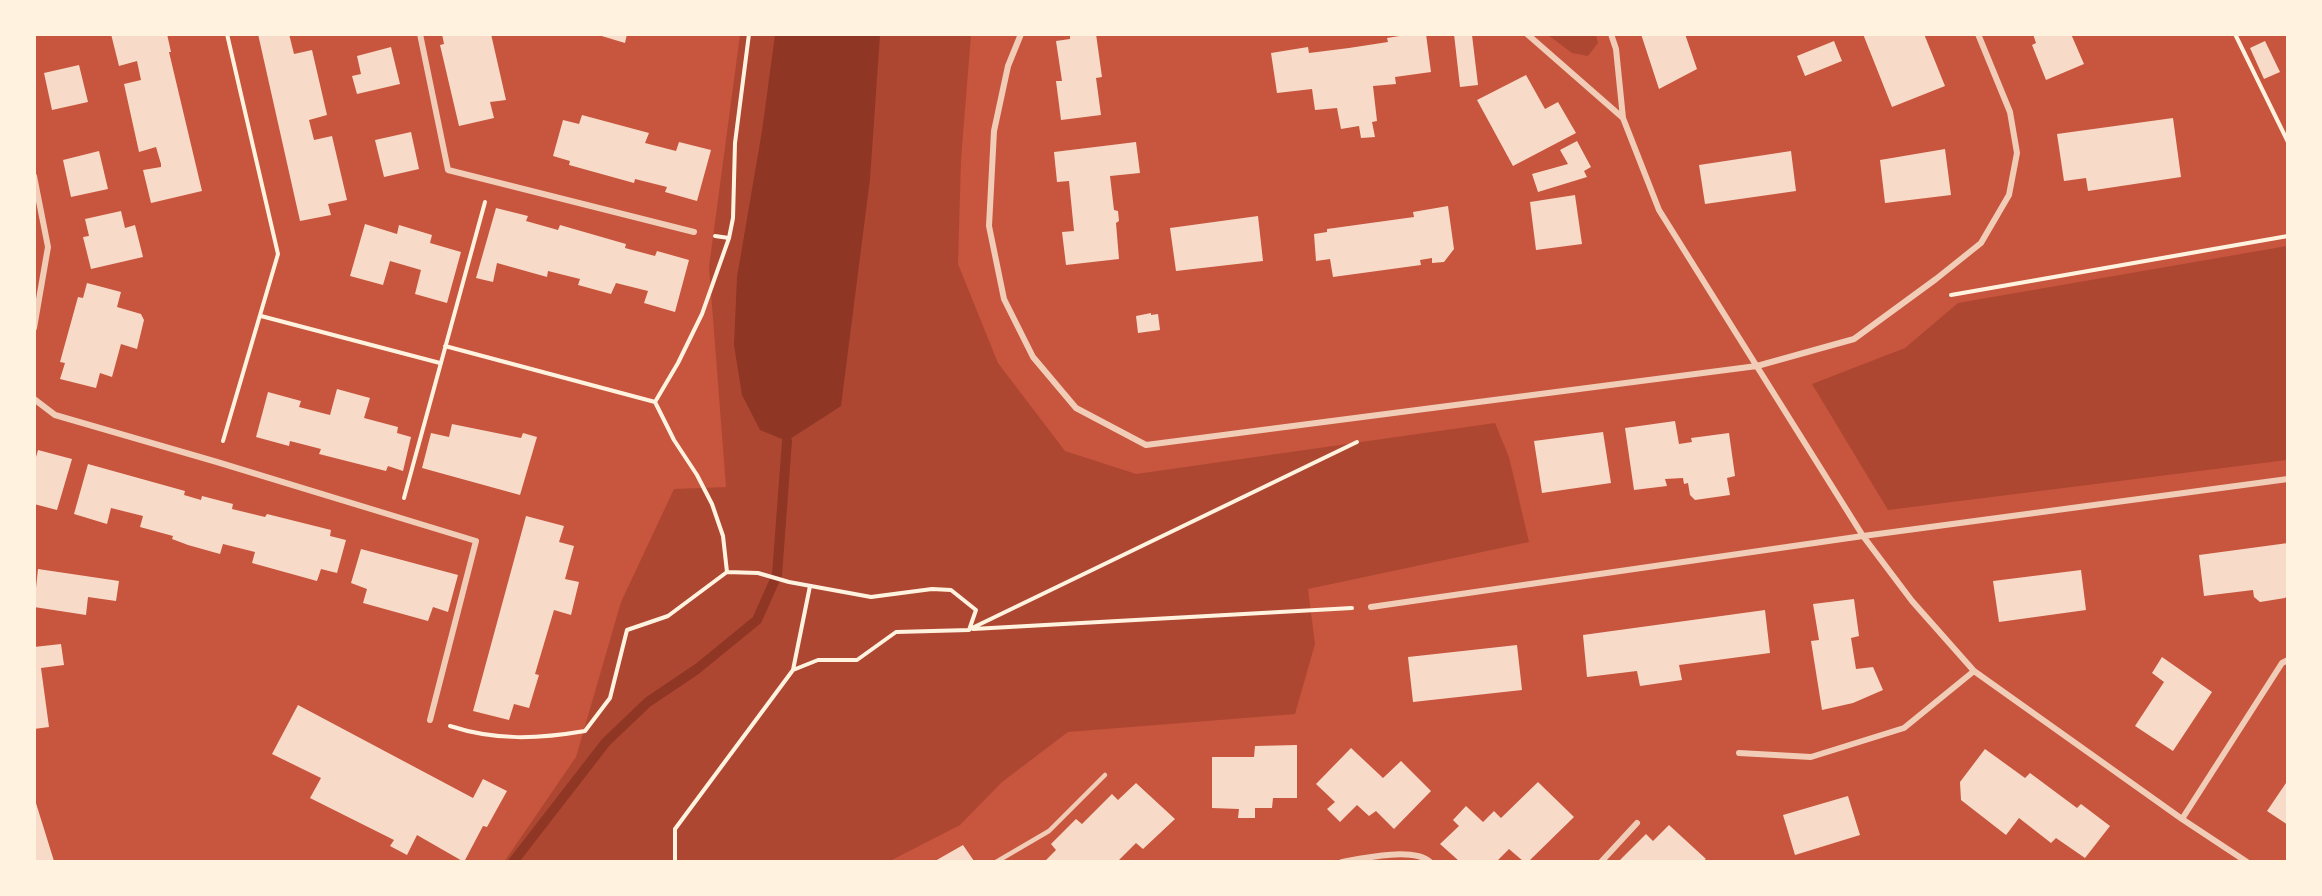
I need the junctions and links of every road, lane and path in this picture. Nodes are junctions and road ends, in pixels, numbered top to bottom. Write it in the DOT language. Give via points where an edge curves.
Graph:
graph roads {
  1 [pos="227,34"];
  2 [pos="420,34"];
  3 [pos="749,34"];
  4 [pos="1021,34"];
  5 [pos="1527,34"];
  6 [pos="1611,34"];
  7 [pos="1978,34"];
  8 [pos="2235,34"];
  9 [pos="1623,118"];
  10 [pos="2288,142"];
  11 [pos="34,176"];
  12 [pos="491,181"];
  13 [pos="694,232"];
  14 [pos="2288,236"];
  15 [pos="1949,296"];
  16 [pos="261,316"];
  17 [pos="34,328"];
  18 [pos="445,346"];
  19 [pos="440,363"];
  20 [pos="1757,366"];
  21 [pos="34,399"];
  22 [pos="655,402"];
  23 [pos="1360,440"];
  24 [pos="217,462"];
  25 [pos="2288,479"];
  26 [pos="398,517"];
  27 [pos="1863,536"];
  28 [pos="727,572"];
  29 [pos="810,586"];
  30 [pos="1371,607"];
  31 [pos="969,630"];
  32 [pos="2288,660"];
  33 [pos="793,670"];
  34 [pos="1974,671"];
  35 [pos="430,720"];
  36 [pos="1739,753"];
  37 [pos="1105,775"];
  38 [pos="2182,819"];
  39 [pos="1637,823"];
  40 [pos="675,861"];
  41 [pos="996,861"];
  42 [pos="1342,861"];
  43 [pos="1430,861"];
  44 [pos="1601,861"];
  45 [pos="2247,861"];
  1 -- 16 [label="path" via="278,254"];
  2 -- 12 [label="street" via="448,170"];
  3 -- 22 [label="path" via="735,143 734,218 729,238 702,314"];
  4 -- 20 [label="street" via="1008,66 994,131 989,226 1004,299 1033,357 1076,408 1146,445"];
  5 -- 9 [label="street"];
  6 -- 9 [label="street"];
  7 -- 20 [label="street" via="2010,112 2017,153 2008,195 1981,243 1854,339"];
  8 -- 10 [label="path"];
  9 -- 20 [label="street" via="1659,210"];
  11 -- 17 [label="street" via="48,248"];
  12 -- 13 [label="street"];
  12 -- 18 [label="path"];
  14 -- 15 [label="path"];
  16 -- 19 [label="path"];
  16 -- 24 [label="path"];
  18 -- 19 [label="path"];
  18 -- 22 [label="path"];
  19 -- 26 [label="path"];
  20 -- 27 [label="street"];
  21 -- 24 [label="street" via="55,416"];
  22 -- 28 [label="path" via="712,504 723,536"];
  23 -- 31 [label="path"];
  24 -- 26 [label="street"];
  25 -- 27 [label="street"];
  26 -- 35 [label="street" via="476,541"];
  27 -- 30 [label="street"];
  27 -- 34 [label="street" via="1912,601"];
  28 -- 29 [label="path" via="758,573"];
  28 -- 35 [label="path" via="668,616 627,630 610,698 585,731 516,738 476,735"];
  29 -- 31 [label="path" via="872,597 951,590 976,610"];
  29 -- 33 [label="path"];
  30 -- 31 [label="path"];
  31 -- 33 [label="path" via="896,632 857,660 818,660"];
  32 -- 38 [label="street" via="2282,663"];
  33 -- 40 [label="path" via="675,829"];
  34 -- 36 [label="street" via="1904,728 1811,757"];
  34 -- 38 [label="street"];
  37 -- 41 [label="lane" via="1049,831"];
  38 -- 45 [label="street"];
  39 -- 44 [label="street"];
  42 -- 43 [label="street" via="1391,854 1425,857"];
}
